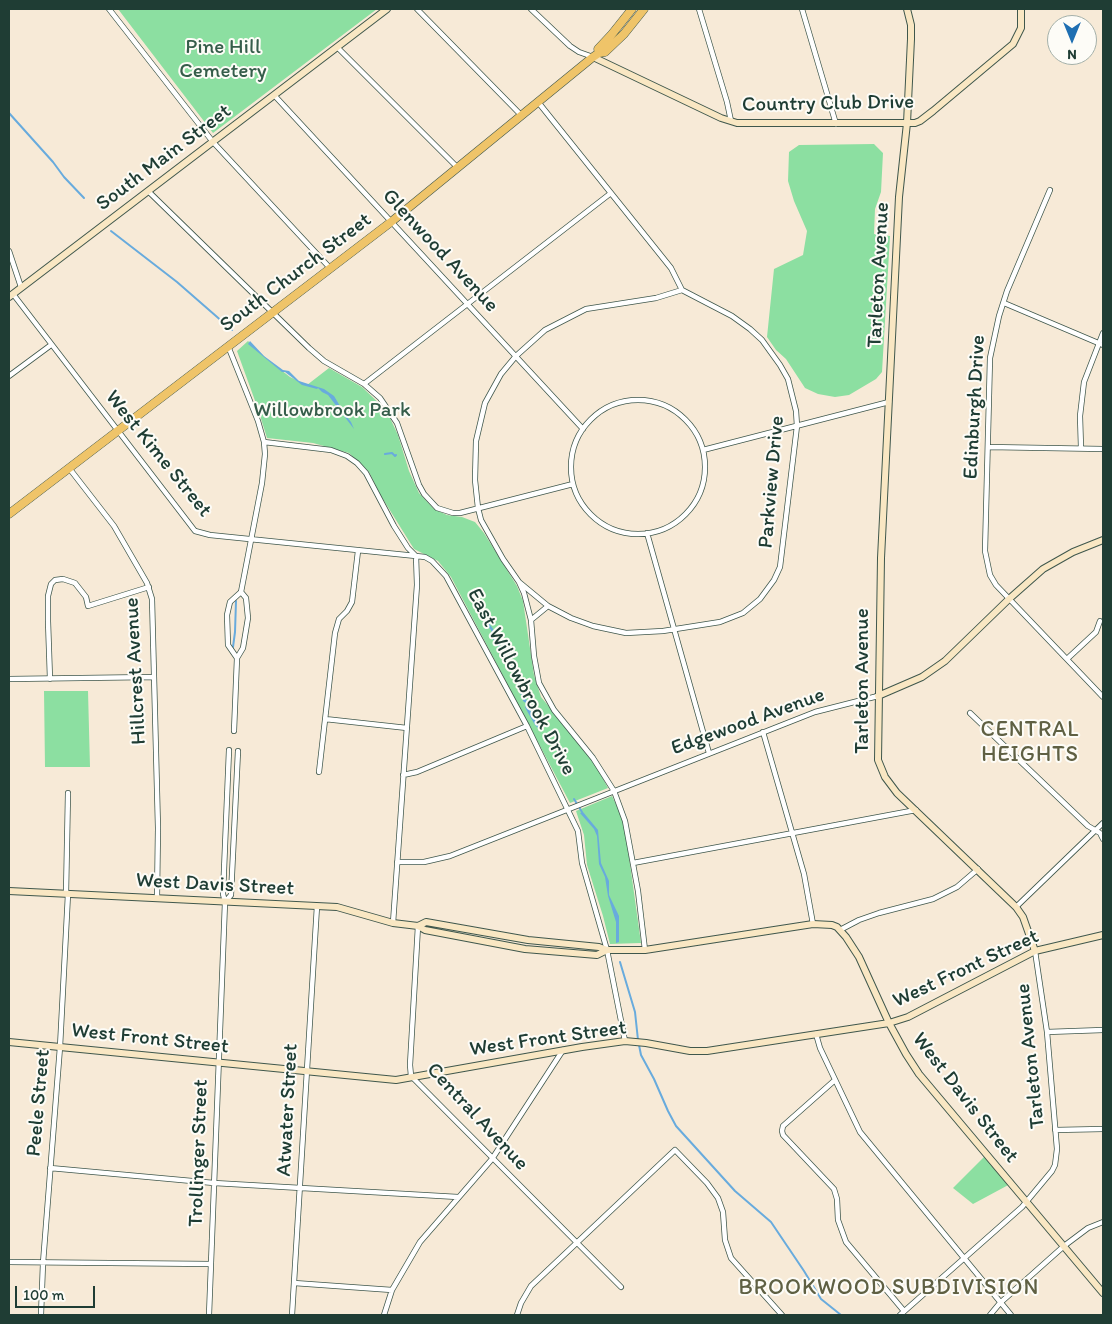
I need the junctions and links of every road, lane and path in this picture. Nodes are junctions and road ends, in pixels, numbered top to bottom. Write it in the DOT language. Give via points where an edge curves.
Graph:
graph roads {
  1 [pos="109,9"];
  2 [pos="387,9"];
  3 [pos="417,9"];
  4 [pos="531,9"];
  5 [pos="632,9"];
  6 [pos="644,9"];
  7 [pos="699,9"];
  8 [pos="802,9"];
  9 [pos="908,9"];
  10 [pos="1021,9"];
  11 [pos="337,47"];
  12 [pos="596,55"];
  13 [pos="274,95"];
  14 [pos="538,102"];
  15 [pos="521,115"];
  16 [pos="731,122"];
  17 [pos="907,123"];
  18 [pos="836,124"];
  19 [pos="213,142"];
  20 [pos="458,168"];
  21 [pos="1050,190"];
  22 [pos="148,191"];
  23 [pos="611,194"];
  24 [pos="391,222"];
  25 [pos="9,251"];
  26 [pos="330,268"];
  27 [pos="21,287"];
  28 [pos="682,290"];
  29 [pos="11,295"];
  30 [pos="1004,303"];
  31 [pos="467,304"];
  32 [pos="272,312"];
  33 [pos="1103,333"];
  34 [pos="50,344"];
  35 [pos="1101,344"];
  36 [pos="228,346"];
  37 [pos="516,356"];
  38 [pos="9,376"];
  39 [pos="364,384"];
  40 [pos="889,402"];
  41 [pos="797,426"];
  42 [pos="583,429"];
  43 [pos="117,431"];
  44 [pos="264,442"];
  45 [pos="988,447"];
  46 [pos="1080,448"];
  47 [pos="1103,449"];
  48 [pos="703,450"];
  49 [pos="69,468"];
  50 [pos="573,484"];
  51 [pos="478,508"];
  52 [pos="9,514"];
  53 [pos="647,533"];
  54 [pos="251,539"];
  55 [pos="1103,540"];
  56 [pos="358,551"];
  57 [pos="416,556"];
  58 [pos="519,582"];
  59 [pos="149,587"];
  60 [pos="241,592"];
  61 [pos="1009,599"];
  62 [pos="548,606"];
  63 [pos="531,620"];
  64 [pos="1100,621"];
  65 [pos="674,629"];
  66 [pos="237,658"];
  67 [pos="1067,660"];
  68 [pos="154,677"];
  69 [pos="9,679"];
  70 [pos="50,679"];
  71 [pos="878,696"];
  72 [pos="1103,697"];
  73 [pos="970,713"];
  74 [pos="325,719"];
  75 [pos="527,726"];
  76 [pos="406,728"];
  77 [pos="234,731"];
  78 [pos="763,732"];
  79 [pos="228,750"];
  80 [pos="238,751"];
  81 [pos="709,753"];
  82 [pos="319,772"];
  83 [pos="403,775"];
  84 [pos="614,790"];
  85 [pos="68,793"];
  86 [pos="568,809"];
  87 [pos="917,810"];
  88 [pos="1103,823"];
  89 [pos="1095,830"];
  90 [pos="792,834"];
  91 [pos="1103,839"];
  92 [pos="397,862"];
  93 [pos="633,863"];
  94 [pos="978,870"];
  95 [pos="9,891"];
  96 [pos="67,894"];
  97 [pos="156,898"];
  98 [pos="226,902"];
  99 [pos="316,906"];
  100 [pos="1016,907"];
  101 [pos="394,923"];
  102 [pos="813,924"];
  103 [pos="418,926"];
  104 [pos="840,930"];
  105 [pos="1103,935"];
  106 [pos="607,950"];
  107 [pos="644,950"];
  108 [pos="1035,951"];
  109 [pos="889,1023"];
  110 [pos="1103,1030"];
  111 [pos="1047,1032"];
  112 [pos="816,1034"];
  113 [pos="629,1041"];
  114 [pos="9,1042"];
  115 [pos="60,1047"];
  116 [pos="563,1050"];
  117 [pos="218,1063"];
  118 [pos="306,1072"];
  119 [pos="411,1076"];
  120 [pos="835,1080"];
  121 [pos="1103,1129"];
  122 [pos="1055,1130"];
  123 [pos="492,1159"];
  124 [pos="50,1168"];
  125 [pos="214,1183"];
  126 [pos="300,1188"];
  127 [pos="458,1197"];
  128 [pos="1026,1202"];
  129 [pos="1103,1222"];
  130 [pos="577,1243"];
  131 [pos="1064,1246"];
  132 [pos="964,1259"];
  133 [pos="9,1262"];
  134 [pos="43,1263"];
  135 [pos="211,1264"];
  136 [pos="294,1283"];
  137 [pos="621,1287"];
  138 [pos="392,1290"];
  139 [pos="1103,1293"];
  140 [pos="1000,1303"];
  141 [pos="904,1311"];
  142 [pos="41,1315"];
  143 [pos="209,1315"];
  144 [pos="292,1315"];
  145 [pos="384,1315"];
  146 [pos="517,1315"];
  147 [pos="782,1315"];
  148 [pos="900,1315"];
  149 [pos="990,1315"];
  150 [pos="1011,1315"];
  1 -- 19 [label="street"];
  2 -- 11 [label="street, South Main Street"];
  3 -- 15 [label="street"];
  4 -- 12 [label="street" via="570,46 579,52"];
  5 -- 12 [label="main road, South Church Street"];
  6 -- 12 [label="main road, South Church Street" via="615,43"];
  7 -- 16 [label="street"];
  8 -- 18 [label="street"];
  9 -- 17 [label="street, Tarleton Avenue" via="911,39"];
  10 -- 17 [label="street, Country Club Drive" via="1021,28 1013,44 920,121"];
  11 -- 13 [label="street, South Main Street"];
  11 -- 20 [label="street"];
  12 -- 14 [label="main road, South Church Street"];
  12 -- 16 [label="street, Country Club Drive"];
  13 -- 19 [label="street, South Main Street"];
  13 -- 24 [label="street, Glenwood Avenue"];
  14 -- 15 [label="main road, South Church Street"];
  14 -- 23 [label="street"];
  15 -- 20 [label="main road, South Church Street"];
  16 -- 18 [label="street, Country Club Drive"];
  17 -- 18 [label="street, Country Club Drive"];
  17 -- 40 [label="street, Tarleton Avenue" via="899,197"];
  19 -- 22 [label="street, South Main Street"];
  19 -- 26 [label="street"];
  20 -- 24 [label="main road, South Church Street"];
  21 -- 30 [label="street, Edinburgh Drive"];
  22 -- 27 [label="street, South Main Street"];
  22 -- 32 [label="street"];
  23 -- 28 [label="street" via="671,268"];
  23 -- 31 [label="street"];
  24 -- 26 [label="main road, South Church Street"];
  24 -- 31 [label="street, Glenwood Avenue"];
  25 -- 27 [label="street"];
  26 -- 32 [label="main road, South Church Street"];
  27 -- 29 [label="street, South Main Street"];
  28 -- 37 [label="street" via="656,298 586,309 544,330"];
  28 -- 41 [label="street, Parkview Drive" via="732,316 762,340 788,379"];
  29 -- 34 [label="street, West Kime Street"];
  30 -- 35 [label="street"];
  30 -- 45 [label="street, Edinburgh Drive" via="990,358"];
  31 -- 37 [label="street, Glenwood Avenue"];
  31 -- 39 [label="street"];
  32 -- 36 [label="main road, South Church Street"];
  32 -- 39 [label="street" via="319,356"];
  33 -- 35 [label="street"];
  34 -- 38 [label="street"];
  34 -- 43 [label="street, West Kime Street"];
  35 -- 46 [label="street" via="1084,382"];
  36 -- 43 [label="main road, South Church Street"];
  36 -- 44 [label="street"];
  37 -- 42 [label="street, Glenwood Avenue"];
  37 -- 51 [label="street" via="492,390 480,420 474,459"];
  39 -- 51 [label="street" via="380,398 397,423 424,494 437,508 445,511 460,513"];
  40 -- 41 [label="street"];
  40 -- 71 [label="street, Tarleton Avenue"];
  41 -- 48 [label="street"];
  41 -- 65 [label="street, Parkview Drive" via="782,558 774,580 760,599 743,613 720,622"];
  42 -- 48 [label="street" via="598,413 612,405 627,400 649,400 667,406 683,417 699,437"];
  42 -- 50 [label="street" via="572,455"];
  43 -- 49 [label="main road, South Church Street"];
  43 -- 54 [label="street, West Kime Street" via="195,531"];
  44 -- 54 [label="street" via="264,475"];
  44 -- 57 [label="street, East Willowbrook Drive" via="340,452 357,463"];
  45 -- 46 [label="street"];
  45 -- 61 [label="street, Edinburgh Drive" via="986,563 996,585"];
  46 -- 47 [label="street"];
  48 -- 53 [label="street" via="704,478 694,504 669,526"];
  49 -- 52 [label="main road, South Church Street"];
  49 -- 59 [label="street, Hillcrest Avenue" via="114,526"];
  50 -- 51 [label="street"];
  50 -- 53 [label="street" via="582,503 596,519 625,532"];
  51 -- 58 [label="street" via="481,520"];
  53 -- 65 [label="street"];
  54 -- 56 [label="street, West Kime Street"];
  54 -- 60 [label="street"];
  55 -- 61 [label="street, Edgewood Avenue" via="1056,561"];
  56 -- 57 [label="street, West Kime Street"];
  56 -- 74 [label="street" via="351,606 339,619 334,633"];
  57 -- 75 [label="street, East Willowbrook Drive" via="432,561 446,576"];
  57 -- 76 [label="street" via="417,586"];
  58 -- 62 [label="street, Parkview Drive"];
  58 -- 63 [label="street"];
  59 -- 68 [label="street, Hillcrest Avenue" via="153,604"];
  59 -- 70 [label="street" via="88,606 86,597 75,583 55,580 48,596"];
  60 -- 66 [label="street" via="246,598 248,618 243,648"];
  60 -- 66 [label="street" via="230,602 226,621 228,646"];
  61 -- 67 [label="street, Edinburgh Drive"];
  61 -- 71 [label="street, Edgewood Avenue" via="945,661 922,677"];
  62 -- 63 [label="street"];
  62 -- 65 [label="street, Parkview Drive" via="571,618 610,630 643,633"];
  63 -- 84 [label="street" via="536,670 542,690"];
  64 -- 67 [label="street" via="1096,632"];
  65 -- 81 [label="street"];
  66 -- 77 [label="street"];
  67 -- 72 [label="street, Edinburgh Drive"];
  68 -- 70 [label="street"];
  68 -- 97 [label="street, Hillcrest Avenue" via="158,828"];
  69 -- 70 [label="street"];
  71 -- 78 [label="street, Edgewood Avenue" via="815,712"];
  71 -- 87 [label="street, Tarleton Avenue" via="879,765 890,785"];
  73 -- 89 [label="street"];
  74 -- 76 [label="street"];
  74 -- 82 [label="street"];
  75 -- 83 [label="street"];
  75 -- 86 [label="street, East Willowbrook Drive"];
  76 -- 83 [label="street"];
  78 -- 81 [label="street, Edgewood Avenue"];
  78 -- 90 [label="street"];
  79 -- 98 [label="street" via="222,894"];
  80 -- 98 [label="street" via="230,895"];
  81 -- 84 [label="street, Edgewood Avenue"];
  83 -- 92 [label="street"];
  84 -- 86 [label="street, Edgewood Avenue"];
  84 -- 93 [label="street" via="625,821"];
  85 -- 96 [label="street, Peele Street"];
  86 -- 92 [label="street, Edgewood Avenue" via="450,856 424,862"];
  86 -- 106 [label="street, East Willowbrook Drive" via="578,831 582,864"];
  87 -- 90 [label="street"];
  87 -- 94 [label="street, Tarleton Avenue"];
  88 -- 89 [label="street"];
  89 -- 91 [label="street"];
  89 -- 100 [label="street"];
  90 -- 93 [label="street"];
  90 -- 102 [label="street" via="804,874"];
  92 -- 101 [label="street"];
  93 -- 107 [label="street"];
  94 -- 100 [label="street, Tarleton Avenue"];
  94 -- 104 [label="street" via="957,887 933,899 879,913"];
  95 -- 96 [label="street, West Davis Street"];
  96 -- 97 [label="street, West Davis Street"];
  96 -- 115 [label="street, Peele Street"];
  97 -- 98 [label="street, West Davis Street"];
  98 -- 99 [label="street, West Davis Street"];
  98 -- 117 [label="street, Trollinger Street"];
  99 -- 101 [label="street, West Davis Street" via="349,910"];
  99 -- 118 [label="street, Atwater Street"];
  100 -- 108 [label="street, Tarleton Avenue"];
  101 -- 103 [label="street, West Davis Street"];
  102 -- 104 [label="street, West Davis Street" via="832,925"];
  102 -- 107 [label="street, West Davis Street"];
  103 -- 106 [label="street, West Davis Street" via="426,922"];
  103 -- 119 [label="street, Central Avenue"];
  104 -- 109 [label="street, West Davis Street" via="859,957"];
  105 -- 108 [label="street, West Front Street"];
  106 -- 107 [label="street, West Davis Street"];
  106 -- 113 [label="street, East Willowbrook Drive"];
  108 -- 109 [label="street, West Front Street" via="908,1017"];
  108 -- 111 [label="street, Tarleton Avenue"];
  109 -- 112 [label="street, West Front Street"];
  109 -- 128 [label="street, West Davis Street" via="920,1074"];
  110 -- 111 [label="street"];
  111 -- 122 [label="street, Tarleton Avenue"];
  112 -- 113 [label="street, West Front Street" via="707,1051"];
  112 -- 120 [label="street"];
  113 -- 116 [label="street, West Front Street"];
  114 -- 115 [label="street, West Front Street"];
  115 -- 117 [label="street, West Front Street"];
  115 -- 124 [label="street, Peele Street"];
  116 -- 119 [label="street, West Front Street"];
  116 -- 123 [label="street"];
  117 -- 118 [label="street, West Front Street"];
  117 -- 125 [label="street, Trollinger Street"];
  118 -- 119 [label="street, West Front Street" via="396,1080"];
  118 -- 126 [label="street, Atwater Street"];
  119 -- 123 [label="street, Central Avenue"];
  120 -- 132 [label="street" via="860,1132"];
  120 -- 141 [label="street" via="783,1126 783,1135 834,1189 838,1220 846,1242"];
  121 -- 122 [label="street"];
  122 -- 128 [label="street, Tarleton Avenue" via="1055,1165"];
  123 -- 127 [label="street"];
  123 -- 130 [label="street, Central Avenue"];
  124 -- 125 [label="street"];
  124 -- 134 [label="street, Peele Street"];
  125 -- 126 [label="street"];
  125 -- 135 [label="street, Trollinger Street"];
  126 -- 127 [label="street"];
  126 -- 136 [label="street, Atwater Street"];
  127 -- 138 [label="street" via="420,1242"];
  128 -- 131 [label="street, West Davis Street"];
  128 -- 132 [label="street, Tarleton Avenue"];
  129 -- 131 [label="street" via="1088,1228"];
  130 -- 137 [label="street, Central Avenue"];
  130 -- 146 [label="street" via="531,1286"];
  130 -- 147 [label="street" via="674,1150 718,1198 731,1258"];
  131 -- 139 [label="street, West Davis Street"];
  131 -- 140 [label="street"];
  132 -- 140 [label="street"];
  132 -- 141 [label="street, Tarleton Avenue"];
  133 -- 134 [label="street"];
  134 -- 135 [label="street"];
  134 -- 142 [label="street, Peele Street"];
  135 -- 143 [label="street, Trollinger Street"];
  136 -- 138 [label="street"];
  136 -- 144 [label="street, Atwater Street"];
  138 -- 145 [label="street"];
  140 -- 149 [label="street"];
  140 -- 150 [label="street"];
  141 -- 148 [label="street, Tarleton Avenue"];
}
